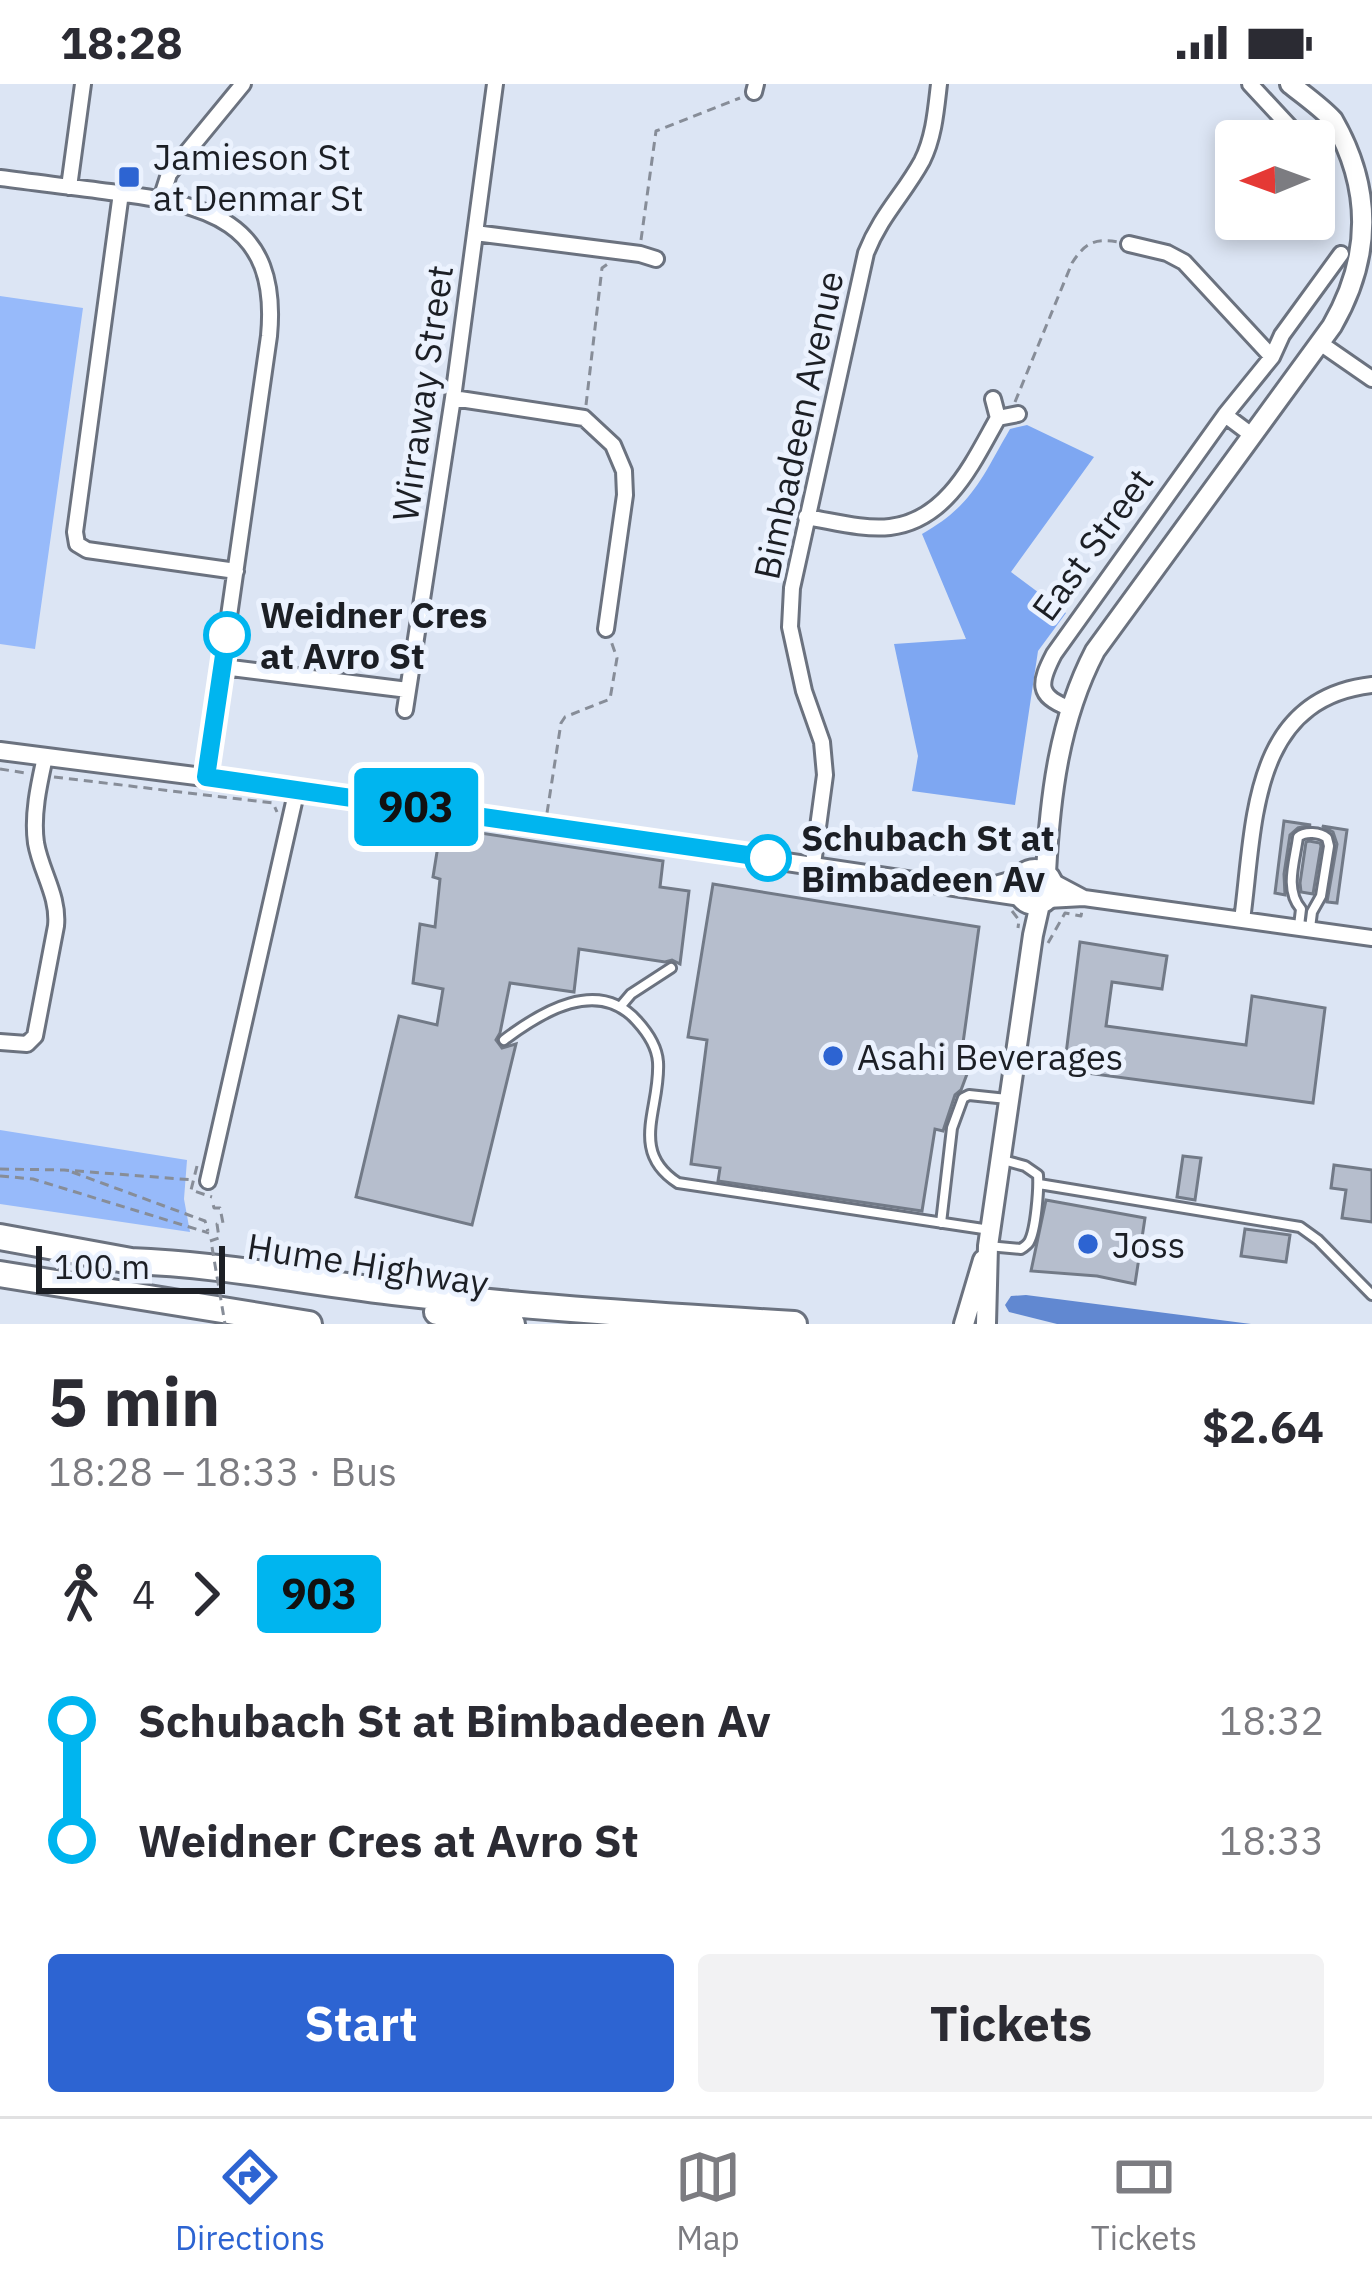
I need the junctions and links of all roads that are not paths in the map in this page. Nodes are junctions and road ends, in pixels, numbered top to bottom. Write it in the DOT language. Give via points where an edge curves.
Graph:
graph roads {
  1 [pos="83,84"];
  2 [pos="243,84"];
  3 [pos="495,84"];
  4 [pos="939,84"];
  5 [pos="1250,84"];
  6 [pos="1290,84"];
  7 [pos="1284,120"];
  8 [pos="0,178"];
  9 [pos="69,187"];
  10 [pos="121,193"];
  11 [pos="161,199"];
  12 [pos="475,233"];
  13 [pos="1130,244"];
  14 [pos="1341,254"];
  15 [pos="656,259"];
  16 [pos="1320,343"];
  17 [pos="1272,357"];
  18 [pos="1372,379"];
  19 [pos="453,398"];
  20 [pos="993,398"];
  21 [pos="1225,415"];
  22 [pos="1253,436"];
  23 [pos="806,517"];
  24 [pos="236,572"];
  25 [pos="606,629"];
  26 [pos="223,667"];
  27 [pos="1372,685"];
  28 [pos="408,690"];
  29 [pos="1069,708"];
  30 [pos="405,710"];
  31 [pos="0,751"];
  32 [pos="43,766"];
  33 [pos="206,777"];
  34 [pos="297,789"];
  35 [pos="813,864"];
  36 [pos="1032,890"];
  37 [pos="1242,920"];
  38 [pos="1305,928"];
  39 [pos="1372,938"];
  40 [pos="671,968"];
  41 [pos="620,1007"];
  42 [pos="503,1040"];
  43 [pos="0,1042"];
  44 [pos="1011,1100"];
  45 [pos="1001,1160"];
  46 [pos="200,1180"];
  47 [pos="1039,1184"];
  48 [pos="940,1223"];
  49 [pos="0,1238"];
  50 [pos="989,1238"];
  51 [pos="130,1261"];
  52 [pos="0,1274"];
  53 [pos="1372,1295"];
  54 [pos="249,1324"];
  55 [pos="309,1324"];
  56 [pos="512,1324"];
  57 [pos="794,1324"];
  58 [pos="964,1324"];
  59 [pos="986,1324"];
  1 -- 9 [label="street"];
  2 -- 11 [label="street" via="169,174"];
  3 -- 12 [label="street, Wirraway Street"];
  4 -- 23 [label="street, Bimbadeen Avenue" via="921,162 866,253"];
  5 -- 7 [label="street"];
  6 -- 16 [label="main road, East Street" via="1332,119 1370,193 1365,266"];
  8 -- 9 [label="street"];
  9 -- 10 [label="street"];
  10 -- 11 [label="street"];
  10 -- 24 [label="street" via="77,544"];
  11 -- 24 [label="street" via="240,232 270,286"];
  12 -- 15 [label="street"];
  12 -- 19 [label="street, Wirraway Street"];
  13 -- 17 [label="street" via="1184,262"];
  14 -- 17 [label="street, East Street"];
  16 -- 18 [label="street"];
  16 -- 22 [label="main road, East Street"];
  17 -- 21 [label="street, East Street"];
  19 -- 25 [label="street" via="584,418 613,445 625,495"];
  19 -- 28 [label="street, Wirraway Street"];
  20 -- 23 [label="street" via="1009,416 957,488 920,517 888,527"];
  21 -- 22 [label="street"];
  21 -- 29 [label="street, East Street" via="1050,662 1044,694"];
  22 -- 29 [label="main road, East Street" via="1095,651"];
  23 -- 35 [label="street, Bimbadeen Avenue" via="790,627 822,742"];
  24 -- 26 [label="street"];
  26 -- 28 [label="street"];
  26 -- 33 [label="street"];
  27 -- 37 [label="street" via="1313,705 1276,745 1263,776"];
  28 -- 30 [label="street, Wirraway Street"];
  29 -- 36 [label="main road, East Street"];
  31 -- 32 [label="street"];
  32 -- 33 [label="street"];
  32 -- 43 [label="street" via="34,826 58,913 32,1046"];
  33 -- 34 [label="street"];
  34 -- 35 [label="street"];
  34 -- 46 [label="street"];
  35 -- 36 [label="street" via="978,890"];
  36 -- 37 [label="street"];
  36 -- 44 [label="main road, East Street"];
  37 -- 38 [label="street"];
  38 -- 38 [label="lane" via="1291,890 1298,837 1322,834 1329,846 1321,896"];
  38 -- 39 [label="street"];
  40 -- 41 [label="lane"];
  41 -- 42 [label="lane" via="579,1000"];
  41 -- 48 [label="lane" via="656,1054 649,1137 669,1178"];
  44 -- 45 [label="main road, East Street"];
  44 -- 48 [label="lane" via="962,1098"];
  45 -- 47 [label="lane" via="1035,1170"];
  45 -- 50 [label="main road, East Street"];
  47 -- 50 [label="lane" via="1027,1246"];
  47 -- 53 [label="lane" via="1300,1227"];
  48 -- 50 [label="lane"];
  49 -- 51 [label="highway, Hume Highway"];
  50 -- 58 [label="main road, East Street"];
  50 -- 59 [label="main road, East Street"];
  51 -- 56 [label="highway, Hume Highway"];
  51 -- 57 [label="highway" via="522,1305"];
  52 -- 54 [label="highway"];
  52 -- 55 [label="highway, Hume Highway"];
}
